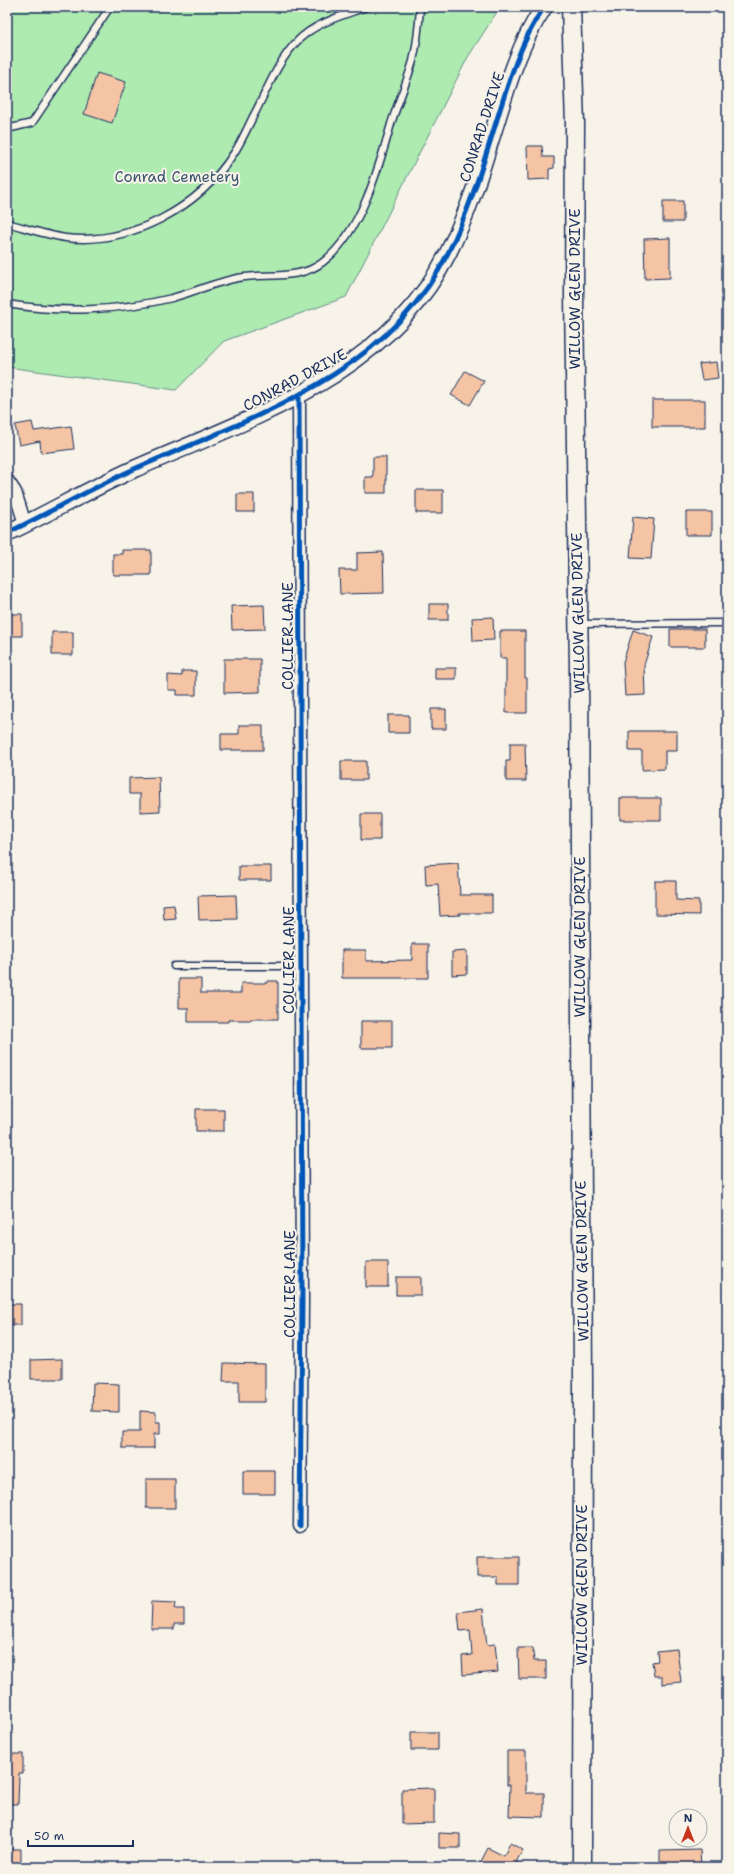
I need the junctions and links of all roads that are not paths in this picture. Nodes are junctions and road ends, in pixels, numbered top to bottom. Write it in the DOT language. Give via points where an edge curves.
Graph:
graph roads {
  1 [pos="110,7"];
  2 [pos="366,7"];
  3 [pos="420,7"];
  4 [pos="544,7"];
  5 [pos="571,7"];
  6 [pos="7,129"];
  7 [pos="7,223"];
  8 [pos="7,304"];
  9 [pos="299,394"];
  10 [pos="7,480"];
  11 [pos="25,524"];
  12 [pos="7,533"];
  13 [pos="727,623"];
  14 [pos="578,624"];
  15 [pos="174,966"];
  16 [pos="301,966"];
  17 [pos="300,1526"];
  18 [pos="582,1867"];
  1 -- 6 [label="lane" via="32,123"];
  2 -- 7 [label="lane" via="322,24 302,37 281,64 231,158 219,174 169,215 134,230 86,238 66,238"];
  3 -- 8 [label="lane" via="413,60 379,168 351,228 323,263 303,272 236,279 172,298 137,304 82,309"];
  4 -- 9 [label="street, CONRAD DRIVE" via="524,41 509,80 463,221 430,283 388,334 348,366"];
  5 -- 14 [label="main road, WILLOW GLEN DRIVE" via="575,124 574,296"];
  9 -- 11 [label="street, CONRAD DRIVE"];
  9 -- 16 [label="street, COLLIER LANE"];
  10 -- 11 [label="street" via="16,492"];
  11 -- 12 [label="street, CONRAD DRIVE"];
  13 -- 14 [label="lane"];
  14 -- 18 [label="main road, WILLOW GLEN DRIVE" via="583,1381"];
  15 -- 16 [label="lane"];
  16 -- 17 [label="street, COLLIER LANE"];
}
